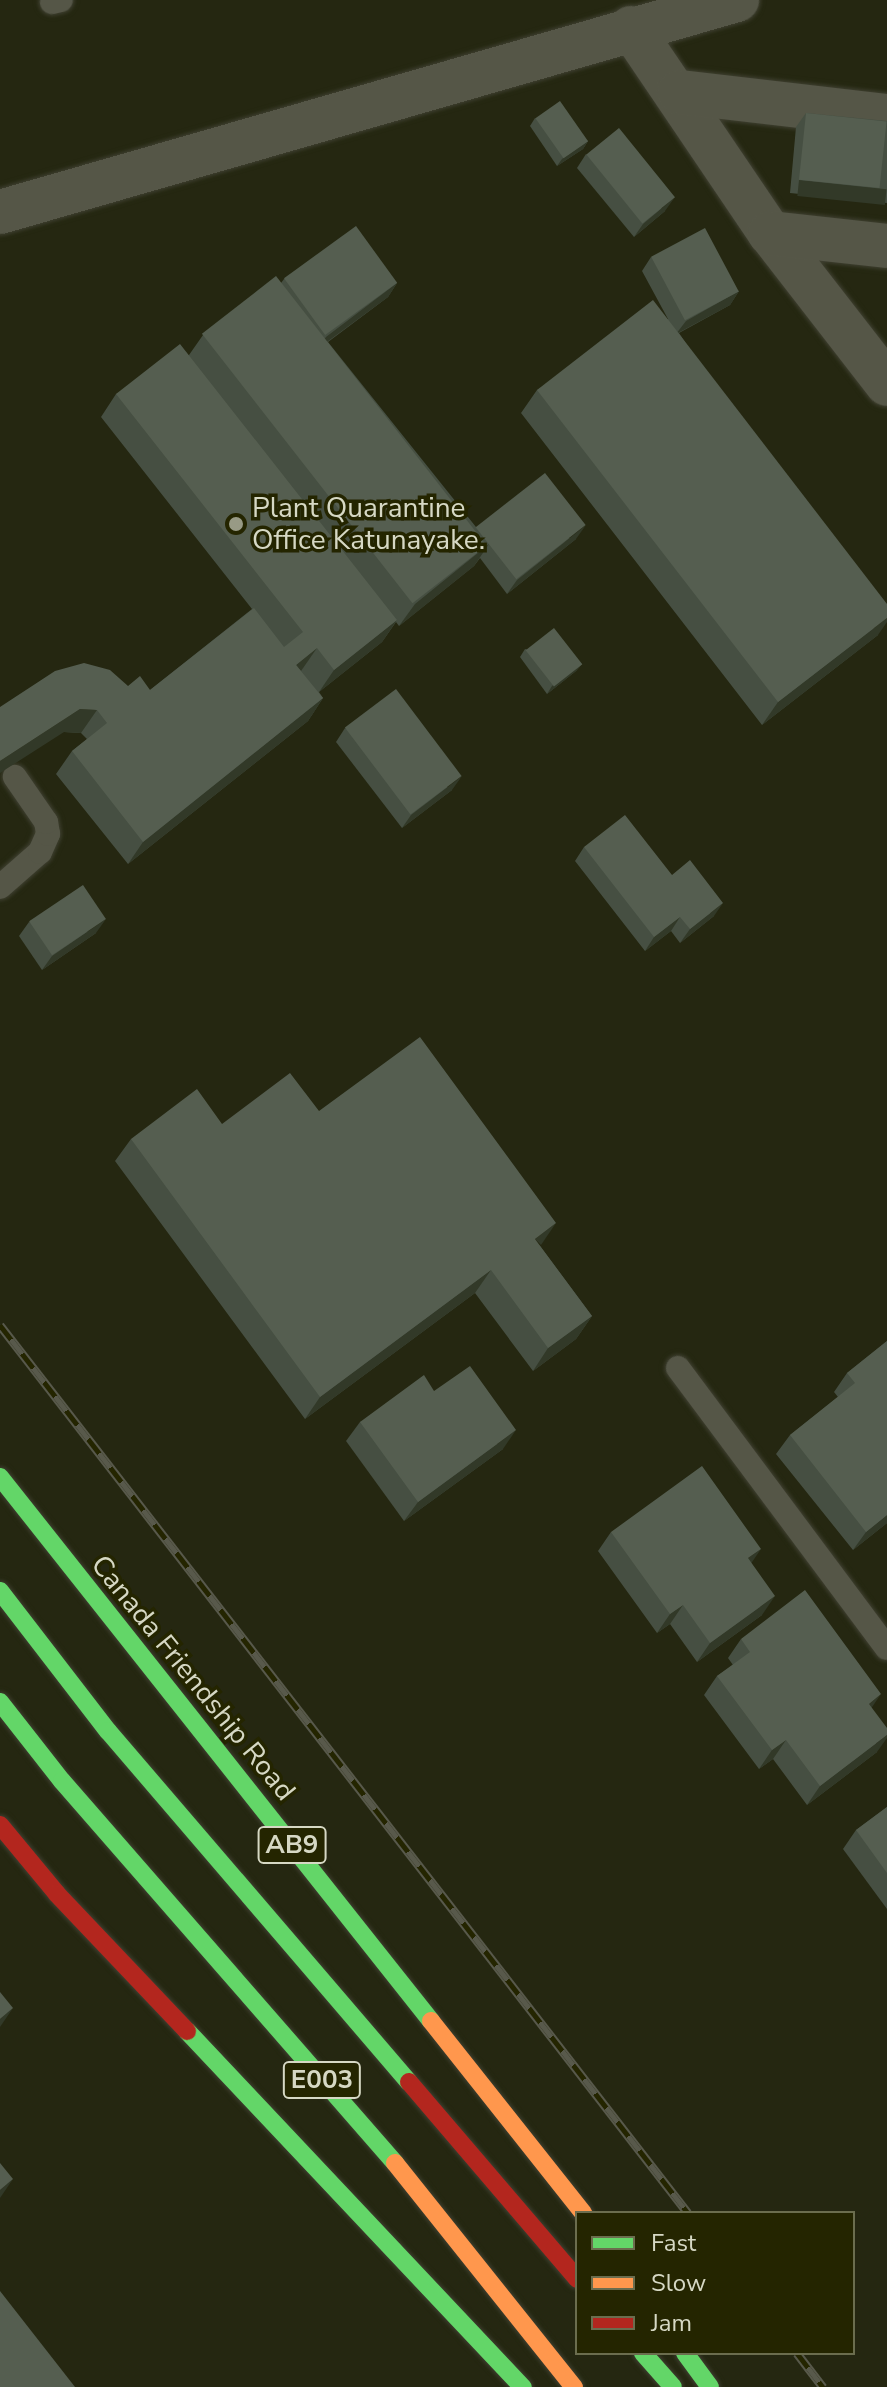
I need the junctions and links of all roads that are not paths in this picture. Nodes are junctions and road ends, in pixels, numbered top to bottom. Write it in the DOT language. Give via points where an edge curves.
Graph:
graph roads {
  1 [pos="737,0"];
  2 [pos="631,28"];
  3 [pos="679,92"];
  4 [pos="887,116"];
  5 [pos="0,212"];
  6 [pos="770,233"];
  7 [pos="887,246"];
  8 [pos="882,372"];
  9 [pos="15,777"];
  10 [pos="0,887"];
  11 [pos="678,1368"];
  12 [pos="0,1477"];
  13 [pos="0,1591"];
  14 [pos="887,1648"];
  15 [pos="0,1702"];
  16 [pos="0,1825"];
  17 [pos="581,2211"];
  18 [pos="575,2277"];
  19 [pos="645,2355"];
  20 [pos="686,2355"];
  21 [pos="523,2387"];
  22 [pos="574,2387"];
  23 [pos="673,2387"];
  24 [pos="710,2387"];
  1 -- 2 [label="street"];
  2 -- 3 [label="street"];
  2 -- 5 [label="street"];
  3 -- 4 [label="street"];
  3 -- 6 [label="street"];
  6 -- 7 [label="street"];
  6 -- 8 [label="street"];
  9 -- 10 [label="lane" via="46,822 48,834 40,852"];
  11 -- 14 [label="lane"];
  12 -- 17 [label="main road, Canada Friendship Road / AB9"];
  13 -- 18 [label="main road, E003" via="108,1731"];
  15 -- 22 [label="main road, E003" via="62,1781 449,2226"];
  16 -- 21 [label="main road" via="57,1894"];
  19 -- 23 [label="main road"];
  20 -- 24 [label="main road"];
}
